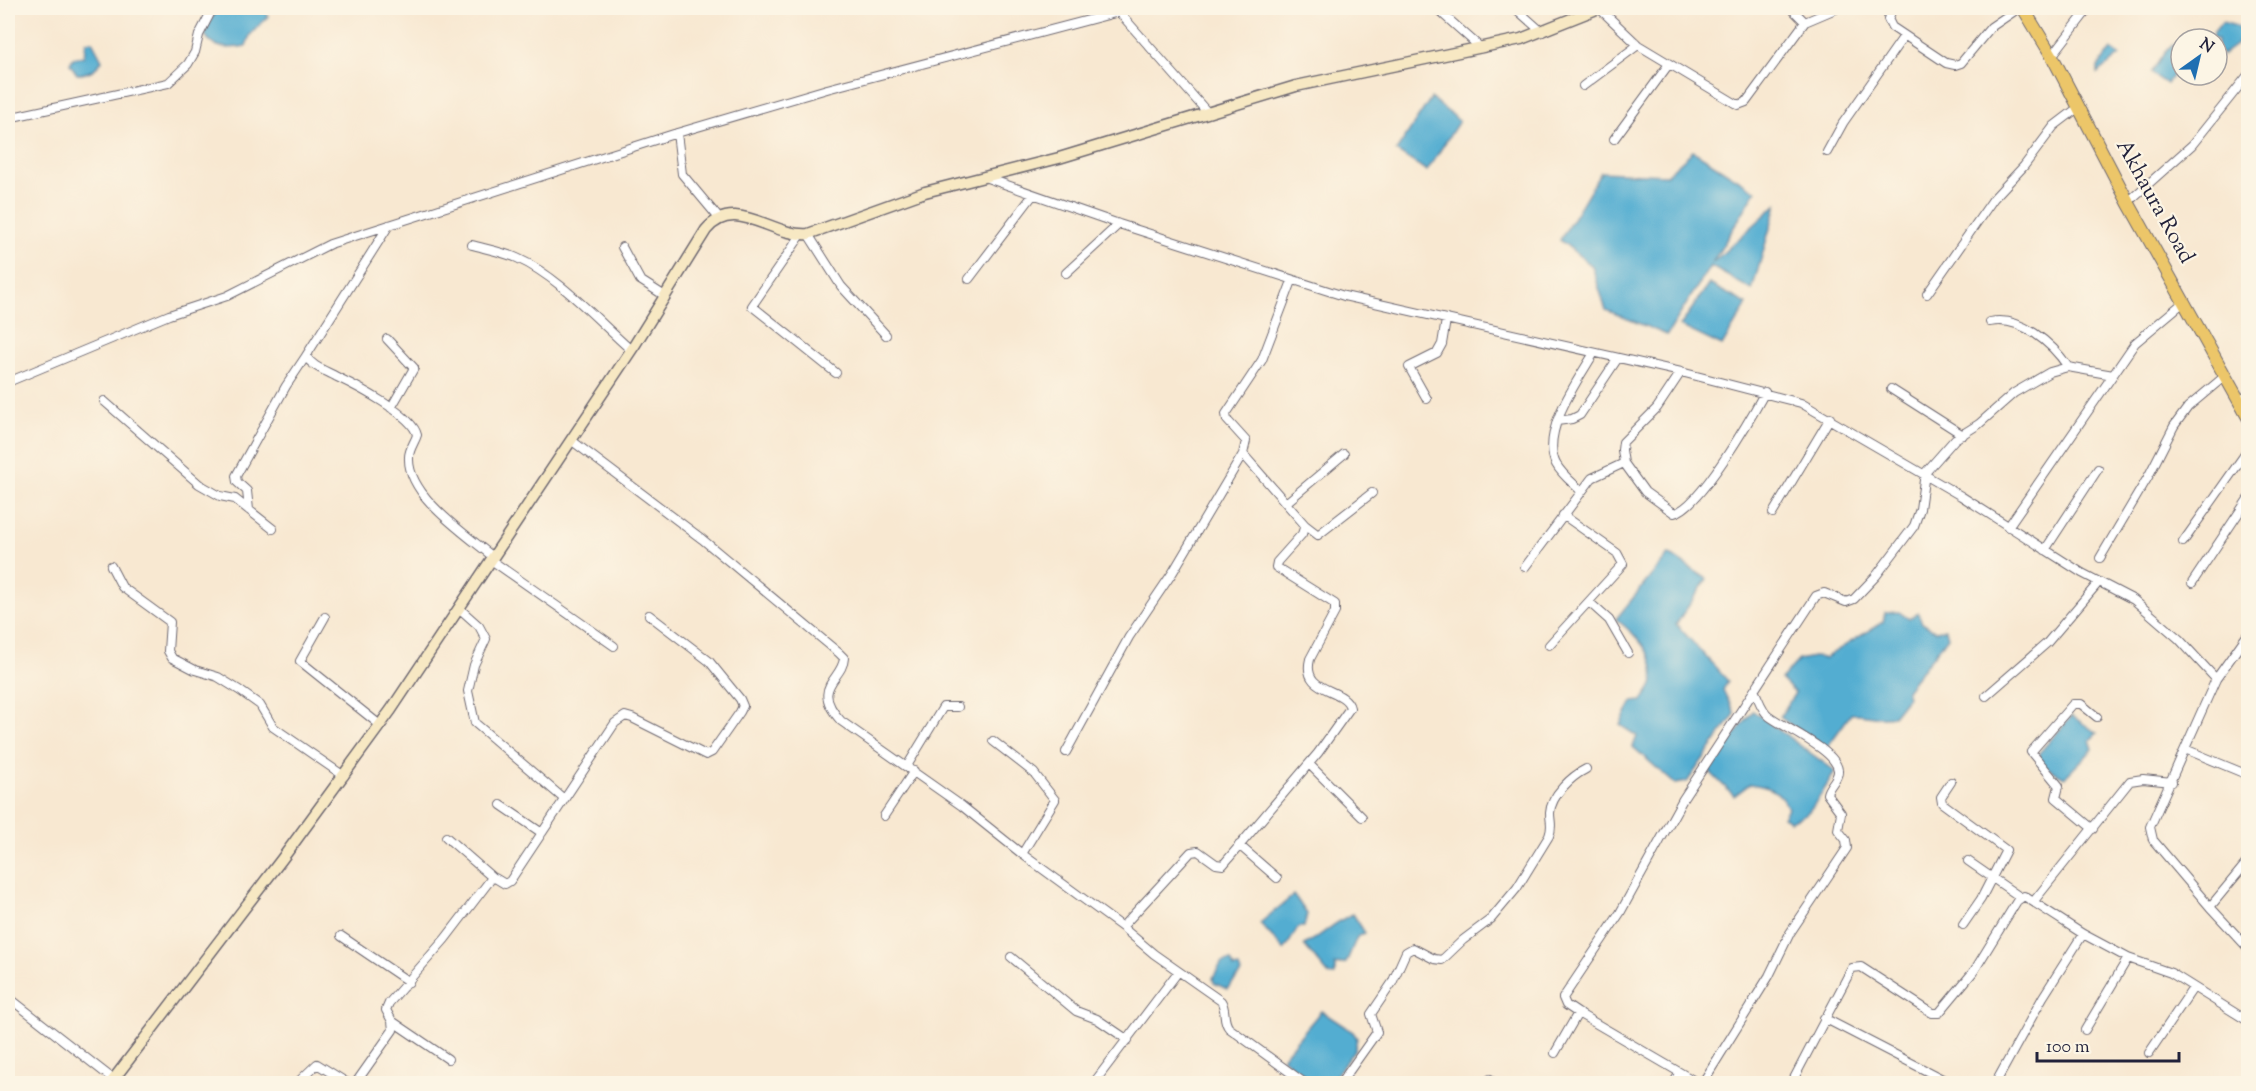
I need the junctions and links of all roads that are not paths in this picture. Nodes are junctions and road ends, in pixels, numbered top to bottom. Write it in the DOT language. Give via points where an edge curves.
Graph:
graph roads {
  1 [pos="213,8"];
  2 [pos="1436,8"];
  3 [pos="1515,8"];
  4 [pos="1599,8"];
  5 [pos="1791,8"];
  6 [pos="1838,8"];
  7 [pos="1893,8"];
  8 [pos="2021,8"];
  9 [pos="2089,8"];
  10 [pos="1582,10"];
  11 [pos="1804,22"];
  12 [pos="1542,32"];
  13 [pos="1904,36"];
  14 [pos="1638,45"];
  15 [pos="1481,48"];
  16 [pos="2052,56"];
  17 [pos="1669,64"];
  18 [pos="2248,75"];
  19 [pos="1583,86"];
  20 [pos="2079,107"];
  21 [pos="1208,113"];
  22 [pos="8,118"];
  23 [pos="677,133"];
  24 [pos="1614,139"];
  25 [pos="1827,152"];
  26 [pos="987,178"];
  27 [pos="1034,195"];
  28 [pos="2128,202"];
  29 [pos="718,218"];
  30 [pos="1119,224"];
  31 [pos="389,225"];
  32 [pos="804,235"];
  33 [pos="472,245"];
  34 [pos="622,247"];
  35 [pos="1066,273"];
  36 [pos="969,279"];
  37 [pos="1292,280"];
  38 [pos="1927,294"];
  39 [pos="664,296"];
  40 [pos="2185,301"];
  41 [pos="1446,320"];
  42 [pos="1990,322"];
  43 [pos="886,335"];
  44 [pos="387,339"];
  45 [pos="631,350"];
  46 [pos="1594,353"];
  47 [pos="306,356"];
  48 [pos="1618,358"];
  49 [pos="2068,367"];
  50 [pos="1682,372"];
  51 [pos="836,373"];
  52 [pos="2113,375"];
  53 [pos="2225,376"];
  54 [pos="8,382"];
  55 [pos="1891,389"];
  56 [pos="1765,392"];
  57 [pos="2244,398"];
  58 [pos="1427,399"];
  59 [pos="104,401"];
  60 [pos="391,408"];
  61 [pos="2248,417"];
  62 [pos="1830,418"];
  63 [pos="1557,421"];
  64 [pos="1963,435"];
  65 [pos="571,440"];
  66 [pos="2248,450"];
  67 [pos="1243,454"];
  68 [pos="1344,454"];
  69 [pos="1624,464"];
  70 [pos="2098,469"];
  71 [pos="1924,473"];
  72 [pos="1581,492"];
  73 [pos="1372,493"];
  74 [pos="2248,499"];
  75 [pos="1287,502"];
  76 [pos="249,510"];
  77 [pos="1773,513"];
  78 [pos="1563,515"];
  79 [pos="1305,525"];
  80 [pos="2008,527"];
  81 [pos="273,529"];
  82 [pos="2183,542"];
  83 [pos="2045,550"];
  84 [pos="492,558"];
  85 [pos="2100,558"];
  86 [pos="111,566"];
  87 [pos="1525,567"];
  88 [pos="2099,582"];
  89 [pos="2192,583"];
  90 [pos="1589,602"];
  91 [pos="460,609"];
  92 [pos="649,615"];
  93 [pos="325,618"];
  94 [pos="2248,634"];
  95 [pos="1549,645"];
  96 [pos="614,646"];
  97 [pos="1628,653"];
  98 [pos="2217,678"];
  99 [pos="1755,692"];
  100 [pos="1986,696"];
  101 [pos="958,707"];
  102 [pos="2097,717"];
  103 [pos="380,725"];
  104 [pos="993,741"];
  105 [pos="2185,749"];
  106 [pos="1066,752"];
  107 [pos="1309,764"];
  108 [pos="910,769"];
  109 [pos="1586,769"];
  110 [pos="2248,775"];
  111 [pos="344,776"];
  112 [pos="1950,782"];
  113 [pos="2170,782"];
  114 [pos="564,799"];
  115 [pos="501,805"];
  116 [pos="884,816"];
  117 [pos="1362,818"];
  118 [pos="2093,829"];
  119 [pos="542,833"];
  120 [pos="446,837"];
  121 [pos="1239,845"];
  122 [pos="1022,854"];
  123 [pos="1968,861"];
  124 [pos="2248,861"];
  125 [pos="493,878"];
  126 [pos="1277,878"];
  127 [pos="1992,878"];
  128 [pos="2020,897"];
  129 [pos="2034,901"];
  130 [pos="2210,907"];
  131 [pos="1963,926"];
  132 [pos="1122,927"];
  133 [pos="2083,934"];
  134 [pos="341,936"];
  135 [pos="2248,948"];
  136 [pos="1011,957"];
  137 [pos="2128,958"];
  138 [pos="1178,972"];
  139 [pos="409,982"];
  140 [pos="2193,988"];
  141 [pos="8,997"];
  142 [pos="1578,1013"];
  143 [pos="1824,1018"];
  144 [pos="392,1021"];
  145 [pos="2248,1021"];
  146 [pos="2085,1030"];
  147 [pos="1128,1040"];
  148 [pos="1555,1053"];
  149 [pos="2149,1053"];
  150 [pos="448,1059"];
  151 [pos="1679,1074"];
  152 [pos="111,1081"];
  153 [pos="296,1083"];
  154 [pos="349,1083"];
  155 [pos="355,1083"];
  156 [pos="1093,1083"];
  157 [pos="1306,1083"];
  158 [pos="1340,1083"];
  159 [pos="1673,1083"];
  160 [pos="1791,1083"];
  161 [pos="1952,1083"];
  162 [pos="1995,1083"];
  1 -- 22 [label="street" via="188,64 168,83"];
  2 -- 15 [label="street"];
  3 -- 12 [label="street"];
  4 -- 10 [label="street"];
  4 -- 14 [label="street"];
  5 -- 11 [label="street"];
  6 -- 11 [label="street"];
  7 -- 13 [label="street" via="1889,23"];
  8 -- 13 [label="street" via="1991,27 1957,65 1946,63"];
  8 -- 16 [label="main road, Akhaura Road"];
  9 -- 16 [label="street"];
  10 -- 12 [label="street"];
  11 -- 17 [label="street" via="1742,105"];
  12 -- 15 [label="street"];
  13 -- 25 [label="street"];
  14 -- 17 [label="street"];
  14 -- 19 [label="street"];
  15 -- 21 [label="street" via="1296,87"];
  16 -- 20 [label="main road, Akhaura Road"];
  17 -- 24 [label="street"];
  18 -- 28 [label="street" via="2192,145"];
  20 -- 28 [label="main road, Akhaura Road"];
  20 -- 38 [label="street" via="2054,126 1994,198"];
  21 -- 23 [label="street" via="1119,12"];
  21 -- 26 [label="street"];
  23 -- 29 [label="street" via="682,174"];
  23 -- 31 [label="street"];
  26 -- 27 [label="street"];
  26 -- 32 [label="street" via="925,192"];
  27 -- 30 [label="street"];
  27 -- 36 [label="street"];
  28 -- 40 [label="main road, Akhaura Road"];
  29 -- 32 [label="street" via="731,215"];
  29 -- 39 [label="street" via="706,230"];
  30 -- 35 [label="street"];
  30 -- 37 [label="street"];
  31 -- 47 [label="street"];
  31 -- 54 [label="street" via="330,244 227,296 169,315"];
  32 -- 43 [label="street" via="841,286"];
  32 -- 51 [label="street" via="752,306"];
  33 -- 45 [label="street" via="528,263"];
  34 -- 39 [label="street" via="640,280"];
  37 -- 41 [label="street"];
  37 -- 67 [label="street" via="1262,360 1226,414 1246,441"];
  39 -- 45 [label="street"];
  40 -- 52 [label="street" via="2135,343"];
  40 -- 53 [label="main road, Akhaura Road"];
  41 -- 46 [label="street"];
  41 -- 58 [label="street" via="1437,353 1409,367"];
  42 -- 49 [label="street" via="2009,320 2021,325 2054,349"];
  44 -- 60 [label="street" via="414,368"];
  45 -- 65 [label="street"];
  46 -- 48 [label="street"];
  46 -- 63 [label="street"];
  47 -- 60 [label="street"];
  47 -- 76 [label="street" via="236,476 247,491"];
  48 -- 50 [label="street"];
  48 -- 63 [label="street" via="1580,415"];
  49 -- 52 [label="street"];
  49 -- 64 [label="street" via="2032,381"];
  50 -- 56 [label="street"];
  50 -- 69 [label="street" via="1657,408 1623,442"];
  52 -- 80 [label="street"];
  53 -- 57 [label="main road, Akhaura Road"];
  53 -- 85 [label="street" via="2188,407 2174,426"];
  55 -- 64 [label="street"];
  56 -- 62 [label="street" via="1801,403"];
  56 -- 69 [label="street" via="1707,483 1679,512 1656,501"];
  57 -- 61 [label="main road, Akhaura Road"];
  59 -- 76 [label="street" via="199,484 220,496 231,497"];
  60 -- 84 [label="street" via="416,431 409,460 420,491"];
  62 -- 71 [label="street"];
  62 -- 77 [label="street"];
  63 -- 72 [label="street" via="1554,459"];
  64 -- 71 [label="street"];
  65 -- 84 [label="street"];
  65 -- 108 [label="street" via="702,539 839,653 843,665 827,690 834,711 847,726"];
  66 -- 82 [label="street"];
  67 -- 75 [label="street"];
  67 -- 106 [label="street" via="1129,637"];
  68 -- 75 [label="street"];
  69 -- 72 [label="street" via="1598,474"];
  70 -- 83 [label="street"];
  71 -- 80 [label="street"];
  71 -- 99 [label="street" via="1920,509 1909,535 1854,599 1846,602 1824,593 1816,596"];
  72 -- 78 [label="street"];
  73 -- 79 [label="street" via="1318,535"];
  74 -- 89 [label="street"];
  75 -- 79 [label="street"];
  76 -- 81 [label="street"];
  78 -- 87 [label="street"];
  78 -- 90 [label="street" via="1623,561"];
  79 -- 107 [label="street" via="1276,567 1335,604 1335,612 1309,667 1317,685 1350,706"];
  80 -- 83 [label="street"];
  83 -- 88 [label="street"];
  84 -- 91 [label="street"];
  84 -- 96 [label="street"];
  86 -- 111 [label="street" via="122,587 170,622 168,651 172,658 239,690 260,705 273,727"];
  88 -- 98 [label="street" via="2148,611"];
  88 -- 100 [label="street" via="2047,643"];
  90 -- 95 [label="street"];
  90 -- 97 [label="street" via="1609,620"];
  91 -- 103 [label="street"];
  91 -- 114 [label="street" via="479,626 486,639 468,691 475,723"];
  92 -- 114 [label="street" via="709,661 740,699 740,712 706,755 632,718 622,717"];
  93 -- 103 [label="street" via="301,662"];
  94 -- 98 [label="street"];
  98 -- 105 [label="street"];
  99 -- 142 [label="street" via="1683,799 1620,913 1565,994 1564,1003"];
  99 -- 151 [label="street" via="1769,716 1794,730 1837,765 1838,773 1827,794 1841,813 1838,830 1847,848 1790,933 1705,1079 1698,1083"];
  101 -- 108 [label="street" via="942,709"];
  102 -- 118 [label="street" via="2080,704 2073,704 2031,752 2059,786 2056,798"];
  103 -- 111 [label="street"];
  104 -- 122 [label="street" via="1034,773 1055,798"];
  105 -- 110 [label="street"];
  105 -- 113 [label="street"];
  107 -- 117 [label="street"];
  107 -- 121 [label="street"];
  108 -- 116 [label="street"];
  108 -- 122 [label="street"];
  109 -- 158 [label="street" via="1563,787 1551,808 1549,836 1491,919 1442,960 1408,949 1371,1014 1377,1032"];
  111 -- 152 [label="street"];
  112 -- 127 [label="street" via="1941,797 1942,803 2006,850"];
  113 -- 118 [label="street" via="2130,781"];
  113 -- 130 [label="street" via="2149,831"];
  114 -- 119 [label="street"];
  115 -- 119 [label="street"];
  118 -- 129 [label="street"];
  119 -- 125 [label="street" via="509,883"];
  120 -- 125 [label="street"];
  121 -- 126 [label="street"];
  121 -- 132 [label="street" via="1221,865 1198,851 1191,852"];
  122 -- 132 [label="street"];
  123 -- 127 [label="street"];
  124 -- 130 [label="street"];
  125 -- 139 [label="street"];
  127 -- 128 [label="street"];
  127 -- 131 [label="street"];
  128 -- 129 [label="street"];
  128 -- 143 [label="street" via="1974,971 1939,1013 1932,1013 1856,966 1850,970"];
  129 -- 133 [label="street"];
  130 -- 135 [label="street"];
  132 -- 138 [label="street"];
  133 -- 137 [label="street"];
  133 -- 162 [label="street"];
  134 -- 139 [label="street"];
  136 -- 147 [label="street" via="1076,1011 1097,1018"];
  137 -- 140 [label="street" via="2171,973"];
  137 -- 146 [label="street"];
  138 -- 147 [label="street"];
  138 -- 157 [label="street" via="1221,1001 1225,1021 1234,1032"];
  139 -- 144 [label="street" via="386,1008"];
  140 -- 145 [label="street"];
  140 -- 149 [label="street"];
  141 -- 152 [label="street"];
  142 -- 148 [label="street"];
  142 -- 151 [label="street"];
  143 -- 160 [label="street"];
  143 -- 161 [label="street"];
  144 -- 150 [label="street"];
  144 -- 155 [label="street" via="392,1032"];
  147 -- 156 [label="street"];
  151 -- 159 [label="street"];
  153 -- 154 [label="street" via="320,1064"];
}
